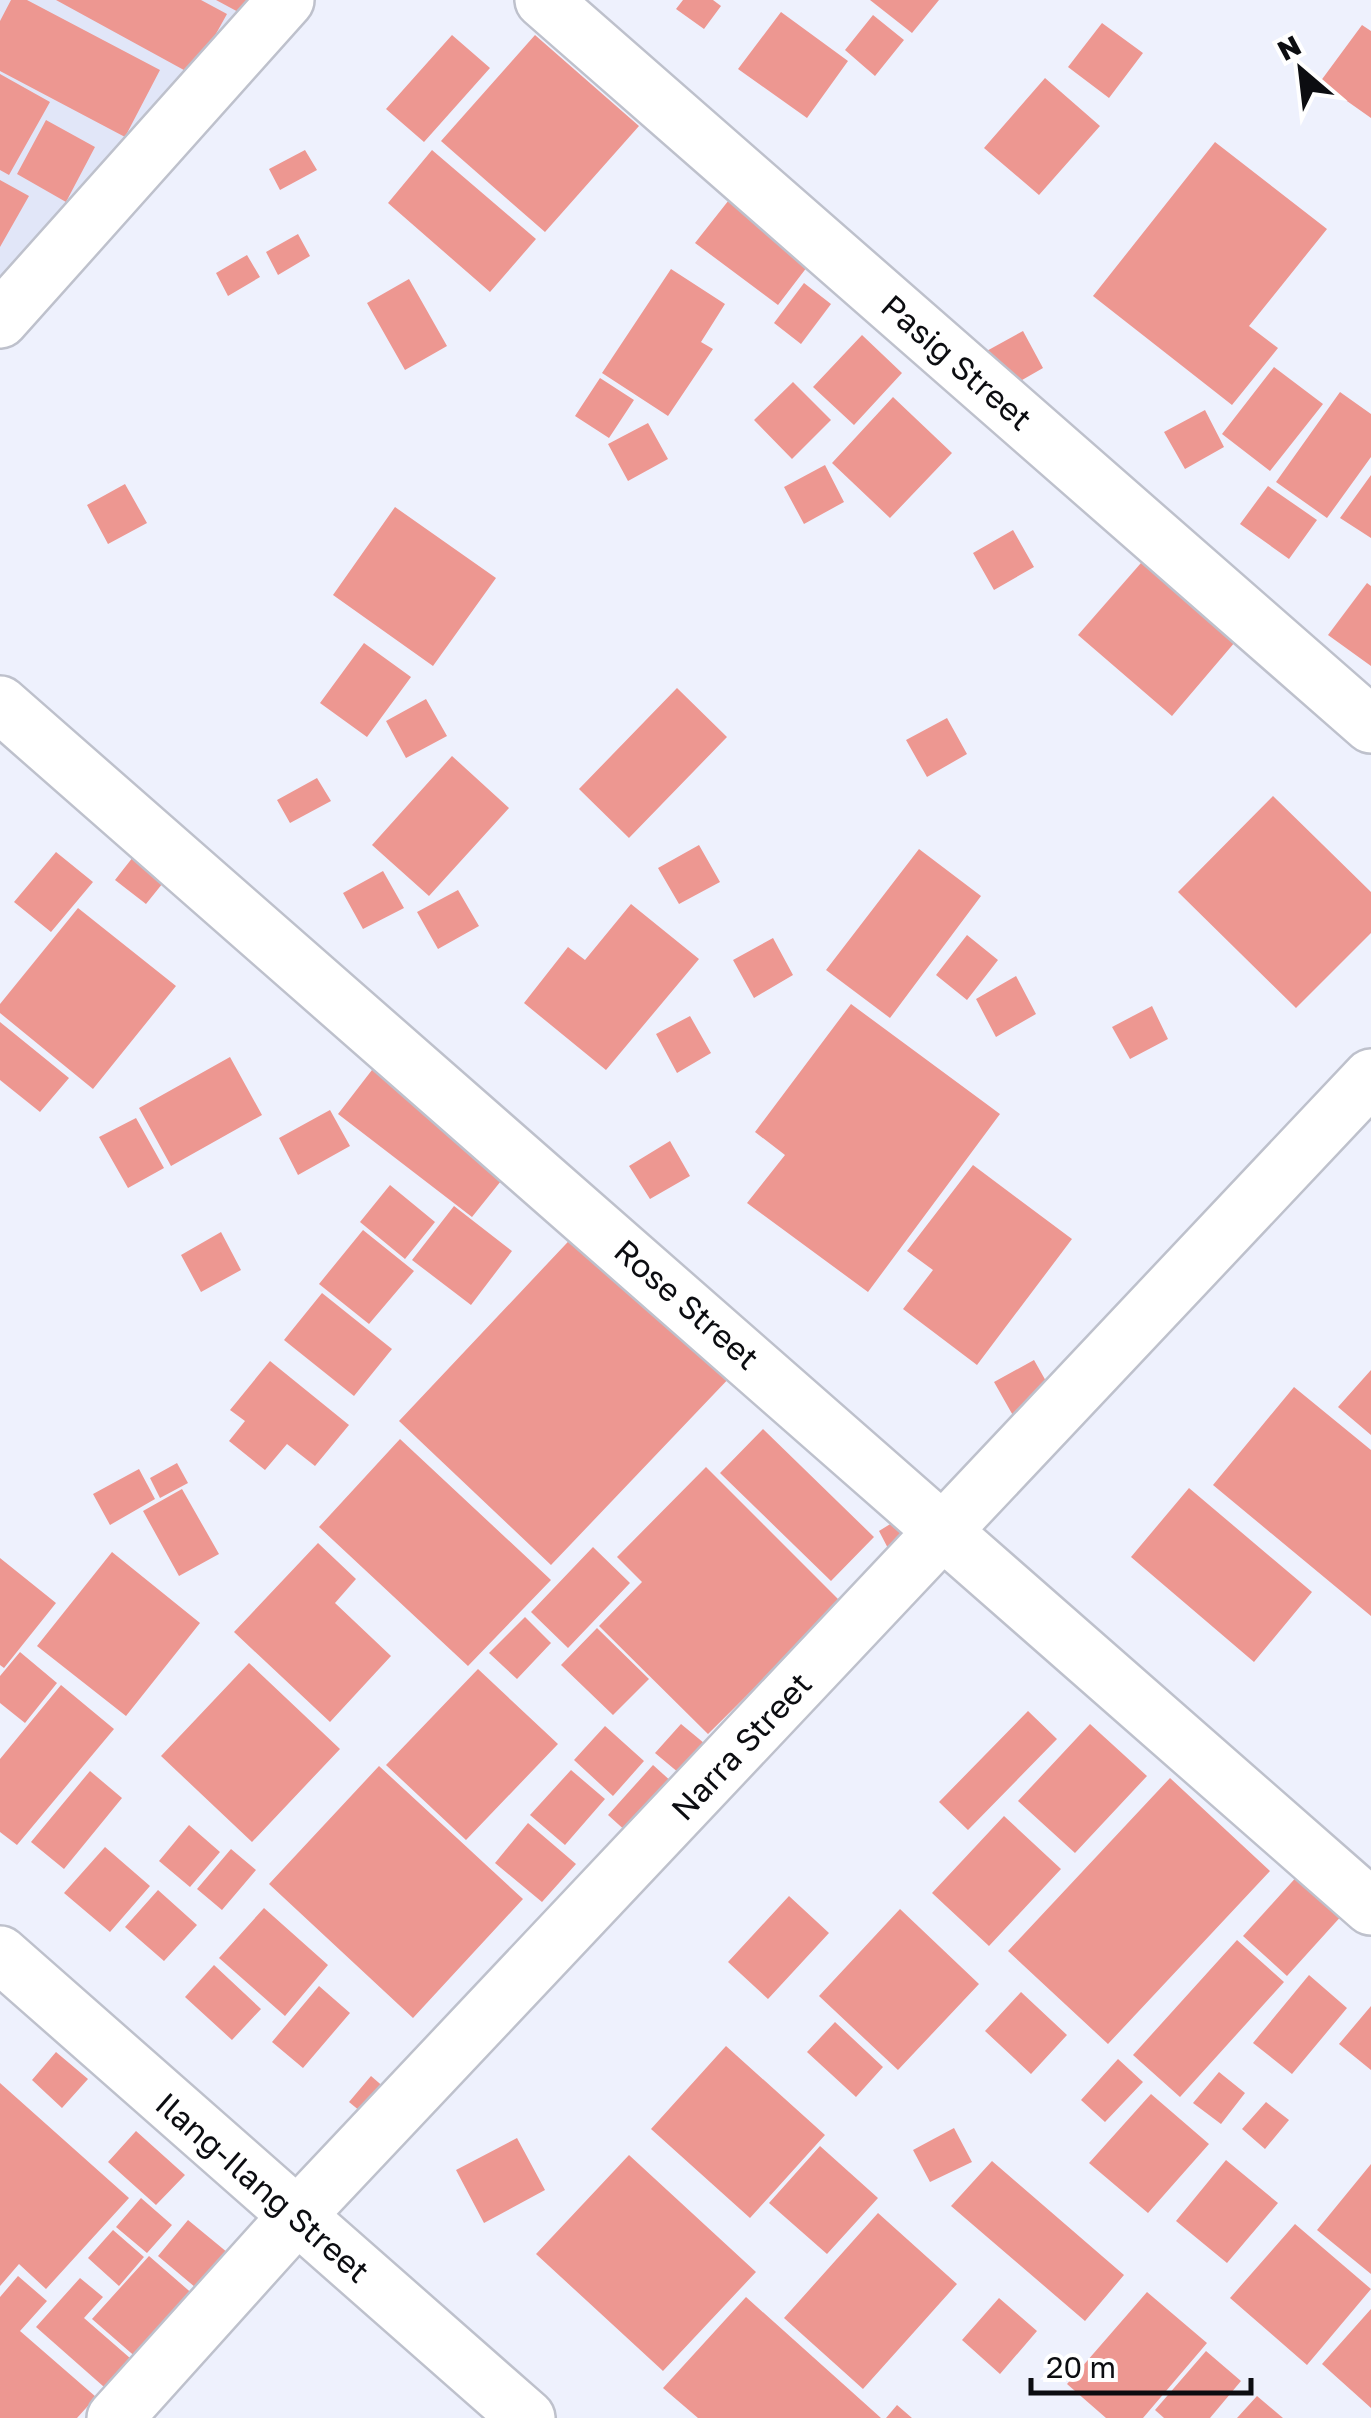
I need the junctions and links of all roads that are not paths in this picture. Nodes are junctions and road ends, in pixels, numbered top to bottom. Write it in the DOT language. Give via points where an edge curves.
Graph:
graph roads {
  1 [pos="286,0"];
  2 [pos="542,0"];
  3 [pos="0,320"];
  4 [pos="0,704"];
  5 [pos="1371,725"];
  6 [pos="1371,1077"];
  7 [pos="946,1530"];
  8 [pos="1371,1906"];
  9 [pos="0,1954"];
  10 [pos="296,2217"];
  11 [pos="116,2418"];
  12 [pos="528,2418"];
  1 -- 3 [label="street"];
  2 -- 5 [label="street, Pasig Street"];
  4 -- 7 [label="street, Rose Street"];
  6 -- 7 [label="street, Narra Street"];
  7 -- 8 [label="street, Rose Street"];
  7 -- 10 [label="street, Narra Street"];
  9 -- 10 [label="street, Ilang-Ilang Street"];
  10 -- 11 [label="street, Narra Street"];
  10 -- 12 [label="street, Ilang-Ilang Street"];
}
